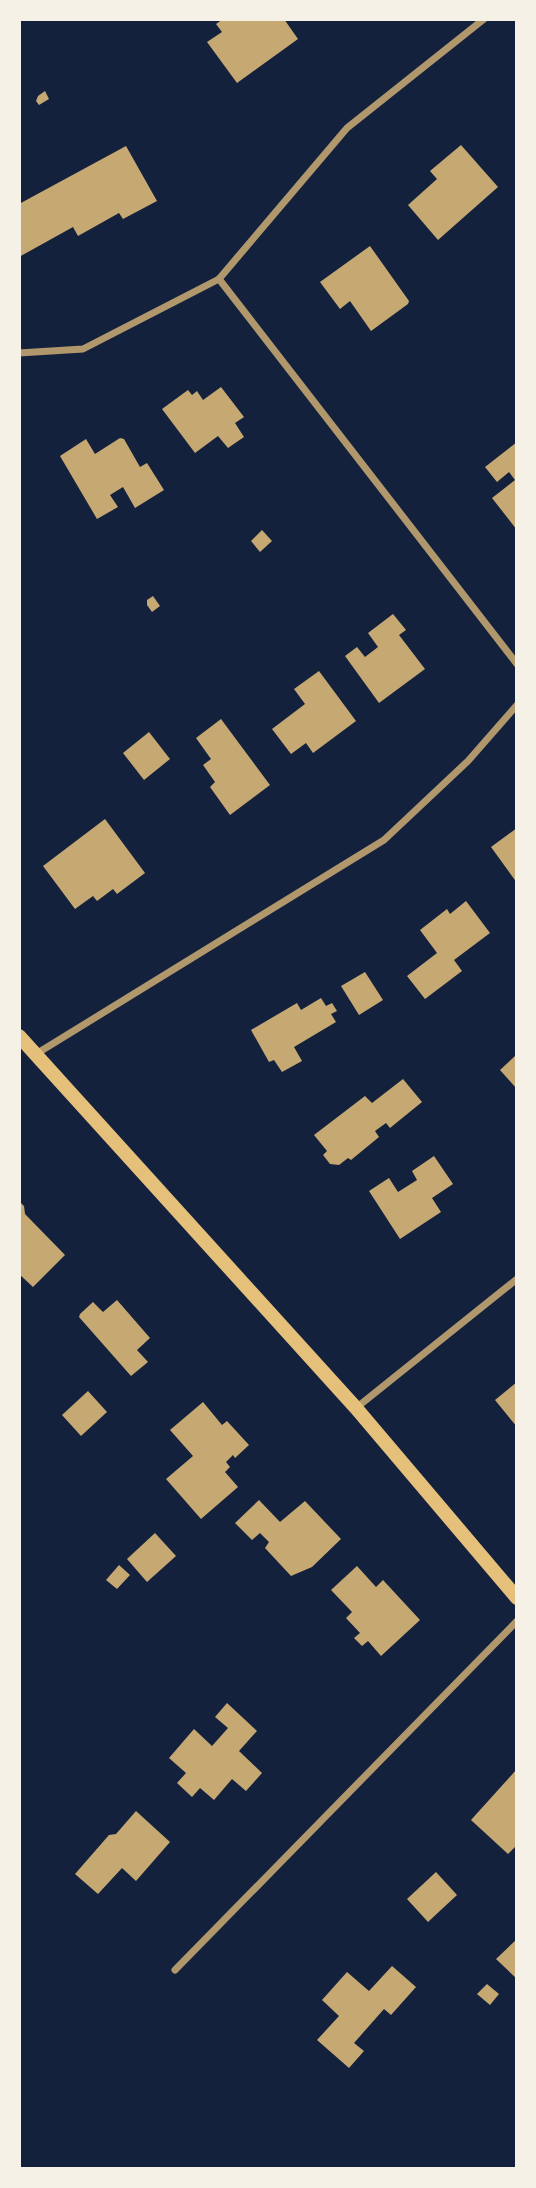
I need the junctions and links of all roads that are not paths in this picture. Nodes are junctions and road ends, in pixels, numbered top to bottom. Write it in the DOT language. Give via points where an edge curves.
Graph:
graph roads {
  1 [pos="484,19"];
  2 [pos="219,279"];
  3 [pos="19,353"];
  4 [pos="517,664"];
  5 [pos="517,705"];
  6 [pos="19,1036"];
  7 [pos="35,1054"];
  8 [pos="517,1279"];
  9 [pos="356,1408"];
  10 [pos="517,1598"];
  11 [pos="517,1621"];
  12 [pos="175,1970"];
  1 -- 2 [label="street" via="347,128"];
  2 -- 3 [label="street" via="83,349"];
  2 -- 4 [label="street"];
  5 -- 7 [label="street" via="468,761 384,840"];
  6 -- 7 [label="main road"];
  7 -- 9 [label="main road"];
  8 -- 9 [label="street"];
  9 -- 10 [label="main road"];
  11 -- 12 [label="street"];
}
